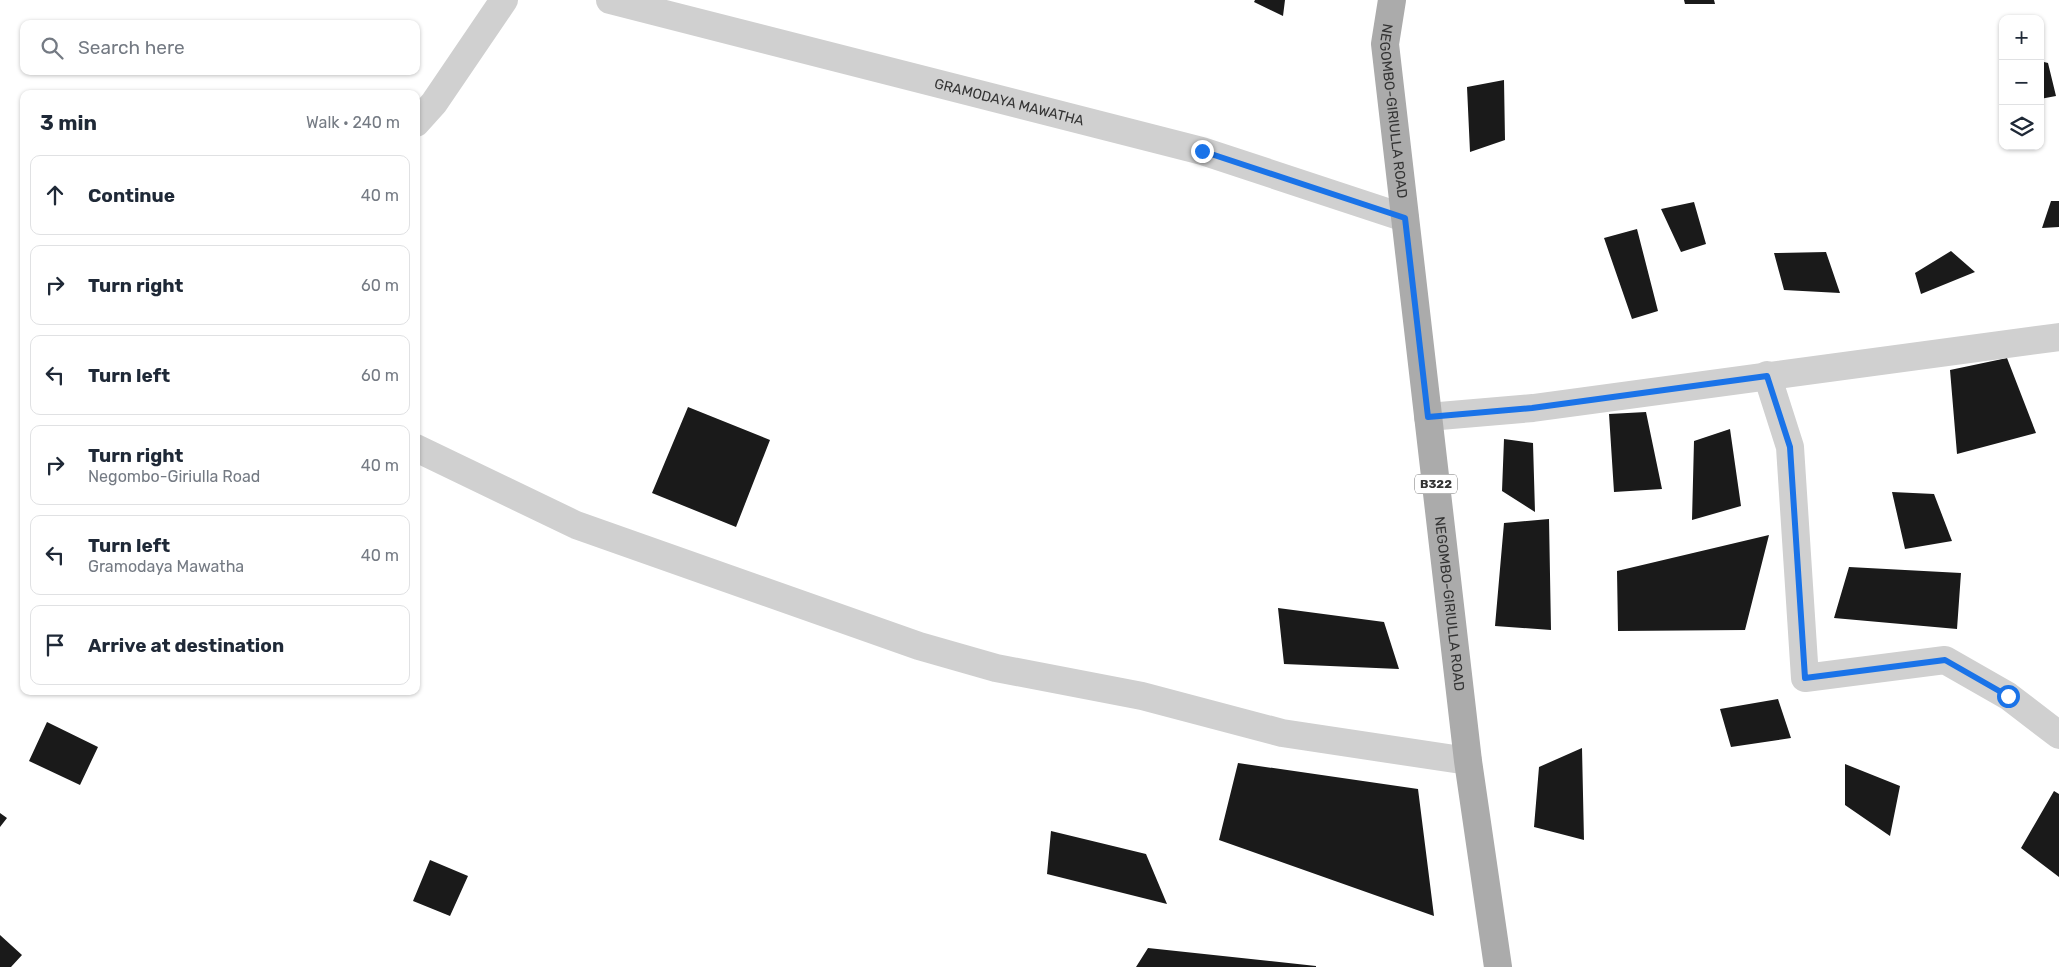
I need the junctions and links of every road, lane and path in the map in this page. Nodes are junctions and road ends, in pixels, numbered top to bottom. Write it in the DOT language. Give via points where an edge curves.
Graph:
graph roads {
  1 [pos="504,0"];
  2 [pos="610,0"];
  3 [pos="1392,0"];
  4 [pos="420,119"];
  5 [pos="1405,218"];
  6 [pos="2059,337"];
  7 [pos="1767,376"];
  8 [pos="1428,417"];
  9 [pos="420,450"];
  10 [pos="2059,735"];
  11 [pos="1468,760"];
  12 [pos="1498,967"];
  1 -- 4 [label="street"];
  2 -- 5 [label="street, GRAMODAYA MAWATHA" via="1202,151"];
  3 -- 5 [label="main road, NEGOMBO-GIRIULLA ROAD / B322" via="1385,44"];
  5 -- 8 [label="main road, NEGOMBO-GIRIULLA ROAD / B322"];
  6 -- 7 [label="street"];
  7 -- 8 [label="street" via="1532,408"];
  7 -- 10 [label="street" via="1790,447 1805,678 1945,660 2008,696"];
  8 -- 11 [label="main road, NEGOMBO-GIRIULLA ROAD / B322"];
  9 -- 11 [label="street" via="576,525 919,646 996,668 1142,696 1282,733"];
  11 -- 12 [label="main road, NEGOMBO-GIRIULLA ROAD / B322"];
}
